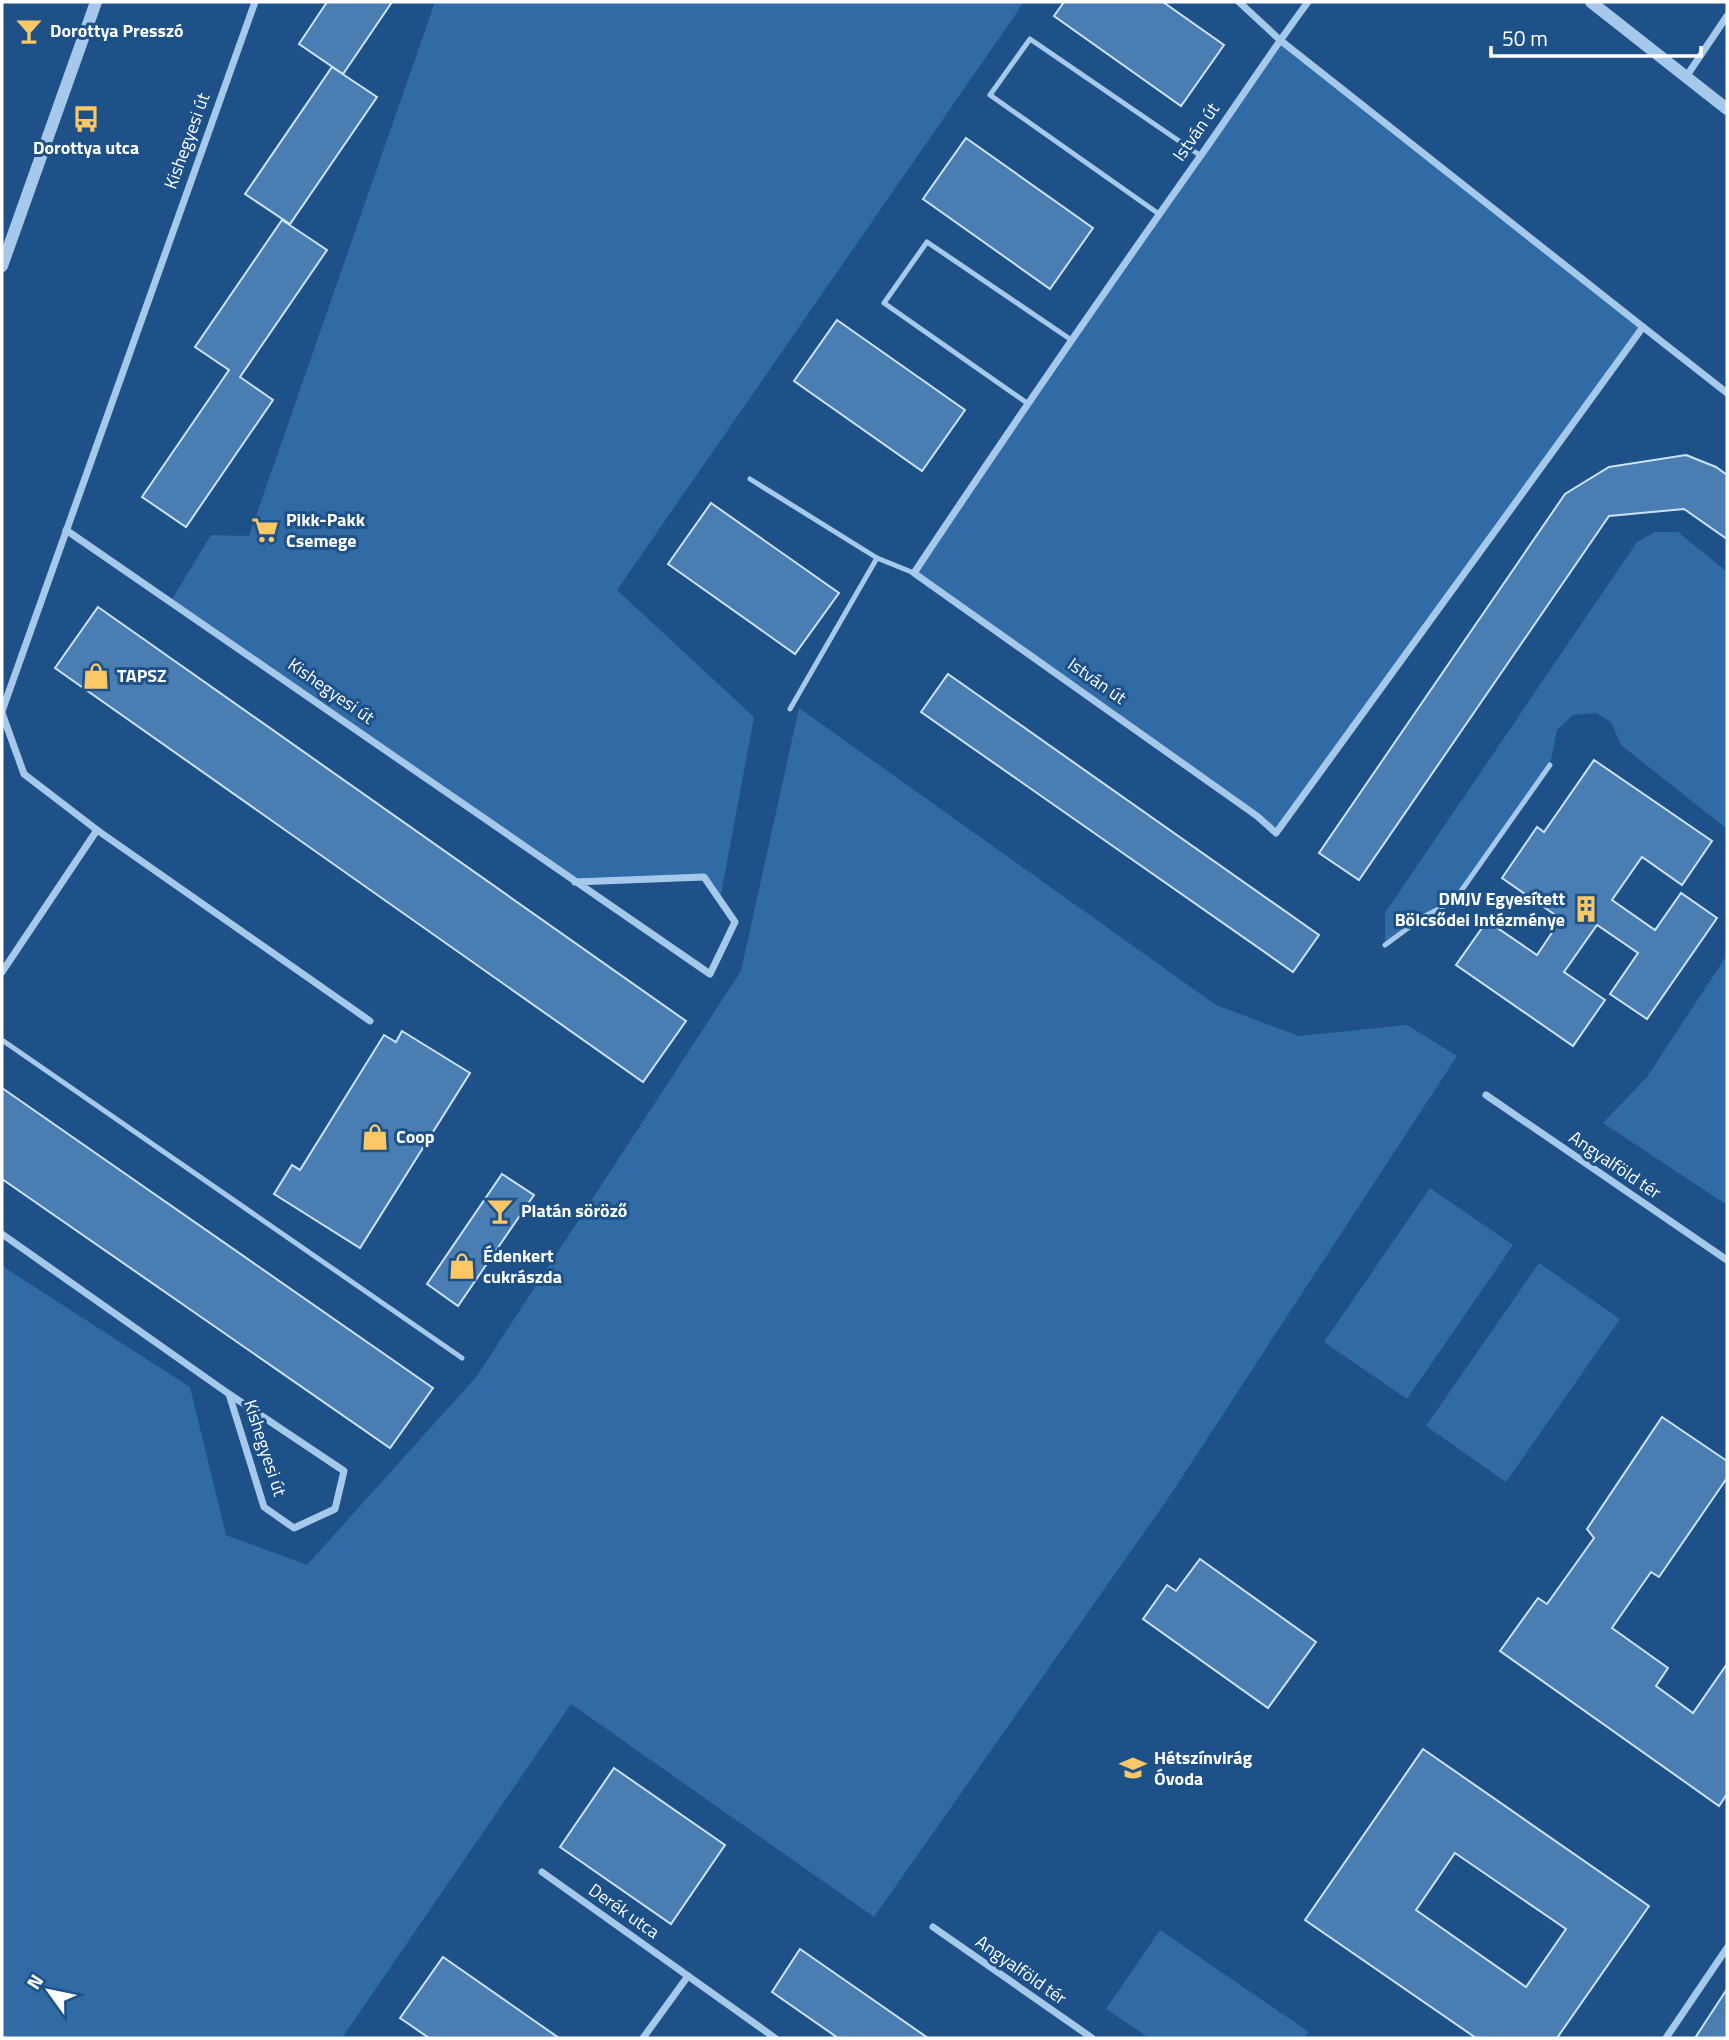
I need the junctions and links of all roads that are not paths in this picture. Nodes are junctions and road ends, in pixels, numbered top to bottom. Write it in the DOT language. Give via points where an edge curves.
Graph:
graph roads {
  1 [pos="255,2"];
  2 [pos="1239,2"];
  3 [pos="1308,2"];
  4 [pos="1591,2"];
  5 [pos="94,3"];
  6 [pos="1727,16"];
  7 [pos="1279,40"];
  8 [pos="1686,78"];
  9 [pos="1727,109"];
  10 [pos="1201,156"];
  11 [pos="1159,214"];
  12 [pos="2,266"];
  13 [pos="1643,327"];
  14 [pos="1070,339"];
  15 [pos="1727,393"];
  16 [pos="1027,402"];
  17 [pos="750,479"];
  18 [pos="66,530"];
  19 [pos="877,558"];
  20 [pos="914,573"];
  21 [pos="790,709"];
  22 [pos="2,712"];
  23 [pos="1550,765"];
  24 [pos="97,830"];
  25 [pos="575,882"];
  26 [pos="1385,945"];
  27 [pos="2,972"];
  28 [pos="370,1021"];
  29 [pos="2,1040"];
  30 [pos="1486,1095"];
  31 [pos="2,1234"];
  32 [pos="1727,1260"];
  33 [pos="462,1358"];
  34 [pos="229,1394"];
  35 [pos="542,1872"];
  36 [pos="933,1927"];
  37 [pos="1727,1948"];
  38 [pos="688,1976"];
  39 [pos="643,2038"];
  40 [pos="775,2038"];
  41 [pos="1092,2038"];
  42 [pos="1666,2038"];
  1 -- 18 [label="street, Kishegyesi út"];
  2 -- 7 [label="street"];
  3 -- 7 [label="street, István út"];
  4 -- 8 [label="street"];
  5 -- 12 [label="street"];
  6 -- 8 [label="street"];
  7 -- 10 [label="street, István út"];
  7 -- 13 [label="street"];
  8 -- 9 [label="street"];
  10 -- 11 [label="street, István út"];
  10 -- 11 [label="lane" via="1030,39 990,95"];
  11 -- 14 [label="street, István út"];
  13 -- 15 [label="street"];
  13 -- 20 [label="street, István út" via="1276,833"];
  14 -- 16 [label="street, István út"];
  14 -- 16 [label="lane" via="927,242 884,303"];
  16 -- 20 [label="street, István út"];
  17 -- 19 [label="lane"];
  18 -- 22 [label="street, Kishegyesi út"];
  18 -- 25 [label="street, Kishegyesi út"];
  19 -- 20 [label="lane"];
  19 -- 21 [label="lane"];
  22 -- 24 [label="street, Kishegyesi út" via="24,774"];
  23 -- 26 [label="lane" via="1454,901"];
  24 -- 27 [label="street"];
  24 -- 28 [label="street, Kishegyesi út"];
  25 -- 25 [label="street, Kishegyesi út" via="709,974 735,922 704,877"];
  29 -- 33 [label="lane"];
  30 -- 32 [label="street, Angyalföld tér"];
  31 -- 34 [label="street, Kishegyesi út"];
  34 -- 34 [label="street, Kishegyesi út" via="344,1471 335,1509 294,1528 264,1507"];
  35 -- 38 [label="street, Derék utca"];
  36 -- 41 [label="street, Angyalföld tér"];
  37 -- 42 [label="street"];
  38 -- 39 [label="street"];
  38 -- 40 [label="street, Derék utca"];
}
